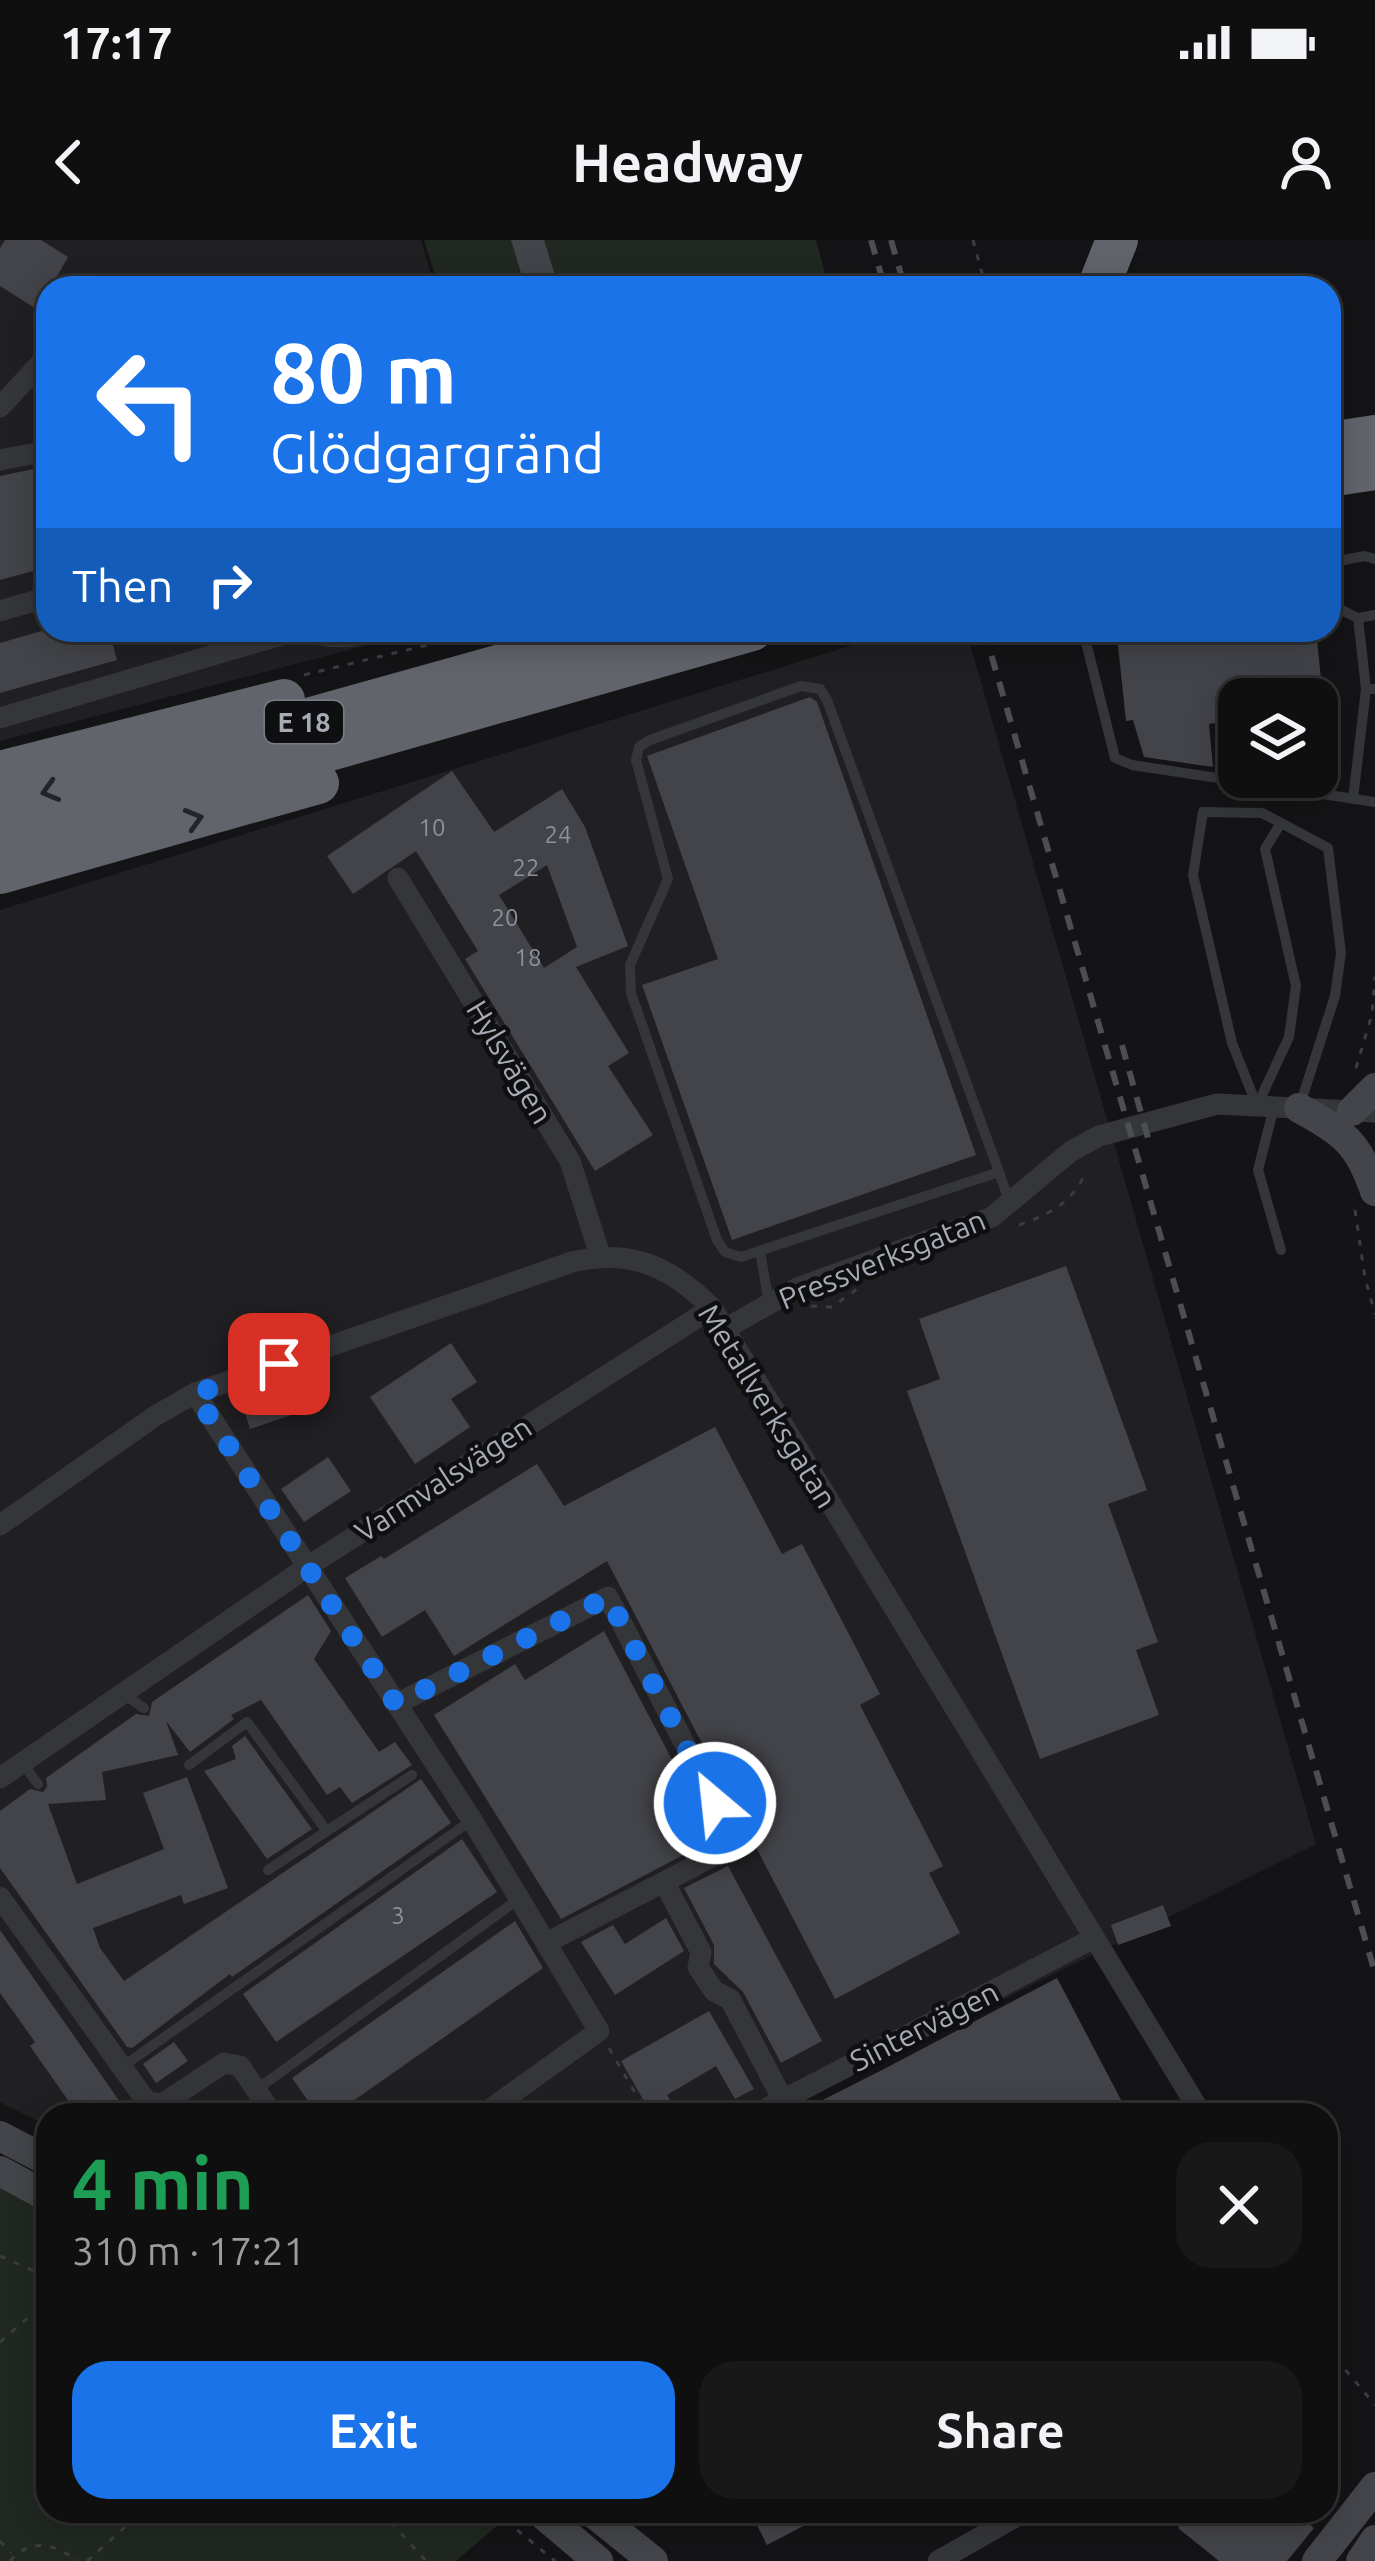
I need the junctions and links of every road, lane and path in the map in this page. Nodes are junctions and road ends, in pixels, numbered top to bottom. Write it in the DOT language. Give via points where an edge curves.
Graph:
graph roads {
  1 [pos="973,240"];
  2 [pos="1118,240"];
  3 [pos="1138,240"];
  4 [pos="983,276"];
  5 [pos="1103,276"];
  6 [pos="1126,276"];
  7 [pos="36,368"];
  8 [pos="0,407"];
  9 [pos="1375,413"];
  10 [pos="1341,416"];
  11 [pos="1375,436"];
  12 [pos="1341,441"];
  13 [pos="36,454"];
  14 [pos="0,460"];
  15 [pos="1375,469"];
  16 [pos="1341,474"];
  17 [pos="1375,559"];
  18 [pos="1341,561"];
  19 [pos="36,600"];
  20 [pos="1341,610"];
  21 [pos="0,611"];
  22 [pos="1375,615"];
  23 [pos="1358,618"];
  24 [pos="260,642"];
  25 [pos="518,642"];
  26 [pos="585,642"];
  27 [pos="710,642"];
  28 [pos="1086,642"];
  29 [pos="592,676"];
  30 [pos="1371,689"];
  31 [pos="0,718"];
  32 [pos="0,772"];
  33 [pos="1353,799"];
  34 [pos="1375,802"];
  35 [pos="0,805"];
  36 [pos="1281,823"];
  37 [pos="0,837"];
  38 [pos="0,873"];
  39 [pos="398,878"];
  40 [pos="1375,977"];
  41 [pos="1364,1098"];
  42 [pos="1277,1107"];
  43 [pos="1095,1157"];
  44 [pos="998,1172"];
  45 [pos="1365,1199"];
  46 [pos="1010,1204"];
  47 [pos="1008,1229"];
  48 [pos="760,1250"];
  49 [pos="1281,1250"];
  50 [pos="600,1255"];
  51 [pos="865,1282"];
  52 [pos="769,1304"];
  53 [pos="800,1307"];
  54 [pos="712,1308"];
  55 [pos="1375,1314"];
  56 [pos="725,1329"];
  57 [pos="195,1394"];
  58 [pos="0,1525"];
  59 [pos="310,1565"];
  60 [pos="123,1694"];
  61 [pos="396,1704"];
  62 [pos="144,1708"];
  63 [pos="22,1763"];
  64 [pos="188,1765"];
  65 [pos="412,1775"];
  66 [pos="0,1778"];
  67 [pos="38,1784"];
  68 [pos="472,1820"];
  69 [pos="326,1830"];
  70 [pos="268,1870"];
  71 [pos="664,1882"];
  72 [pos="0,1897"];
  73 [pos="520,1898"];
  74 [pos="1094,1938"];
  75 [pos="548,1941"];
  76 [pos="599,2031"];
  77 [pos="120,2068"];
  78 [pos="255,2091"];
  79 [pos="783,2099"];
  80 [pos="154,2103"];
  81 [pos="163,2103"];
  82 [pos="264,2103"];
  83 [pos="499,2103"];
  84 [pos="641,2103"];
  85 [pos="776,2103"];
  86 [pos="1195,2103"];
  87 [pos="0,2136"];
  88 [pos="36,2155"];
  89 [pos="0,2171"];
  90 [pos="36,2190"];
  91 [pos="0,2256"];
  92 [pos="36,2272"];
  93 [pos="36,2310"];
  94 [pos="0,2342"];
  95 [pos="1338,2361"];
  96 [pos="1375,2405"];
  97 [pos="1375,2487"];
  98 [pos="130,2523"];
  99 [pos="392,2523"];
  100 [pos="509,2523"];
  101 [pos="552,2523"];
  102 [pos="606,2523"];
  103 [pos="1005,2523"];
  104 [pos="1375,2540"];
  105 [pos="0,2541"];
  106 [pos="11,2558"];
  107 [pos="78,2561"];
  108 [pos="87,2561"];
  109 [pos="426,2561"];
  110 [pos="555,2561"];
  111 [pos="598,2561"];
  112 [pos="653,2561"];
  113 [pos="938,2561"];
  114 [pos="1317,2561"];
  115 [pos="1360,2561"];
  1 -- 4 [label="path"];
  2 -- 5 [label="highway"];
  3 -- 6 [label="highway"];
  7 -- 8 [label="street"];
  9 -- 10 [label="highway"];
  11 -- 12 [label="highway"];
  13 -- 14 [label="street"];
  15 -- 16 [label="highway"];
  17 -- 18 [label="lane"];
  19 -- 21 [label="street"];
  20 -- 23 [label="lane"];
  22 -- 23 [label="lane"];
  23 -- 30 [label="lane"];
  24 -- 31 [label="street"];
  25 -- 32 [label="highway, E 18"];
  26 -- 35 [label="highway, E 18, one-way"];
  27 -- 29 [label="highway, E 18"];
  28 -- 33 [label="lane" via="1115,758"];
  29 -- 37 [label="highway, E 18"];
  38 -- 29 [label="highway, E 18, one-way" via="444,744"];
  30 -- 33 [label="lane"];
  33 -- 34 [label="lane"];
  36 -- 42 [label="lane" via="1265,849 1296,986"];
  36 -- 42 [label="lane" via="1328,848 1341,953 1336,996"];
  36 -- 42 [label="lane" via="1262,813 1203,812 1193,875 1232,1043"];
  39 -- 50 [label="street, Hylsvägen" via="570,1161"];
  40 -- 41 [label="path"];
  41 -- 42 [label="street, Pressverksgatan"];
  42 -- 45 [label="main road" via="1334,1128 1363,1156"];
  42 -- 46 [label="street, Pressverksgatan" via="1217,1104 1100,1136"];
  42 -- 49 [label="lane" via="1258,1170"];
  43 -- 47 [label="path" via="1060,1208"];
  44 -- 46 [label="lane"];
  44 -- 48 [label="lane"];
  44 -- 48 [label="lane" via="827,700 820,689 801,686 650,740 636,760 668,879 630,965 632,993 717,1240 741,1257"];
  45 -- 55 [label="path" via="1365,1278"];
  46 -- 52 [label="street, Pressverksgatan"];
  48 -- 52 [label="lane"];
  50 -- 54 [label="street, Metallverksgatan" via="668,1272"];
  50 -- 57 [label="street, Metallverksgatan"];
  51 -- 53 [label="path" via="832,1307"];
  52 -- 56 [label="street, Pressverksgatan"];
  54 -- 56 [label="street, Metallverksgatan"];
  54 -- 59 [label="street, Varmvalsvägen"];
  56 -- 74 [label="street, Metallverksgatan"];
  57 -- 58 [label="street, Metallverksgatan"];
  57 -- 59 [label="street"];
  59 -- 60 [label="street, Varmvalsvägen" via="198,1656"];
  59 -- 61 [label="street"];
  60 -- 62 [label="lane"];
  60 -- 63 [label="street, Varmvalsvägen"];
  61 -- 68 [label="street"];
  61 -- 71 [label="street" via="608,1597 737,1844"];
  63 -- 66 [label="street, Varmvalsvägen"];
  63 -- 67 [label="lane"];
  64 -- 69 [label="lane" via="247,1722"];
  65 -- 69 [label="lane"];
  68 -- 73 [label="street"];
  68 -- 77 [label="lane"];
  69 -- 70 [label="lane"];
  71 -- 75 [label="street"];
  71 -- 79 [label="street" via="701,1952 698,1967 730,1999"];
  72 -- 77 [label="street" via="75,1990"];
  73 -- 75 [label="street"];
  73 -- 78 [label="lane"];
  74 -- 79 [label="street, Sintervägen"];
  74 -- 86 [label="street, Metallverksgatan"];
  75 -- 76 [label="street"];
  76 -- 83 [label="street"];
  76 -- 84 [label="path"];
  77 -- 80 [label="street"];
  78 -- 81 [label="street" via="240,2066 224,2062"];
  78 -- 82 [label="street"];
  79 -- 85 [label="street, Sintervägen"];
  87 -- 88 [label="main road"];
  89 -- 90 [label="main road"];
  91 -- 92 [label="path"];
  93 -- 94 [label="path"];
  95 -- 96 [label="path"];
  97 -- 114 [label="main road"];
  98 -- 108 [label="path"];
  99 -- 109 [label="path"];
  100 -- 110 [label="path"];
  101 -- 111 [label="main road"];
  102 -- 112 [label="main road"];
  103 -- 113 [label="street"];
  104 -- 115 [label="main road"];
  105 -- 106 [label="path"];
  106 -- 107 [label="path" via="46,2544"];
}
